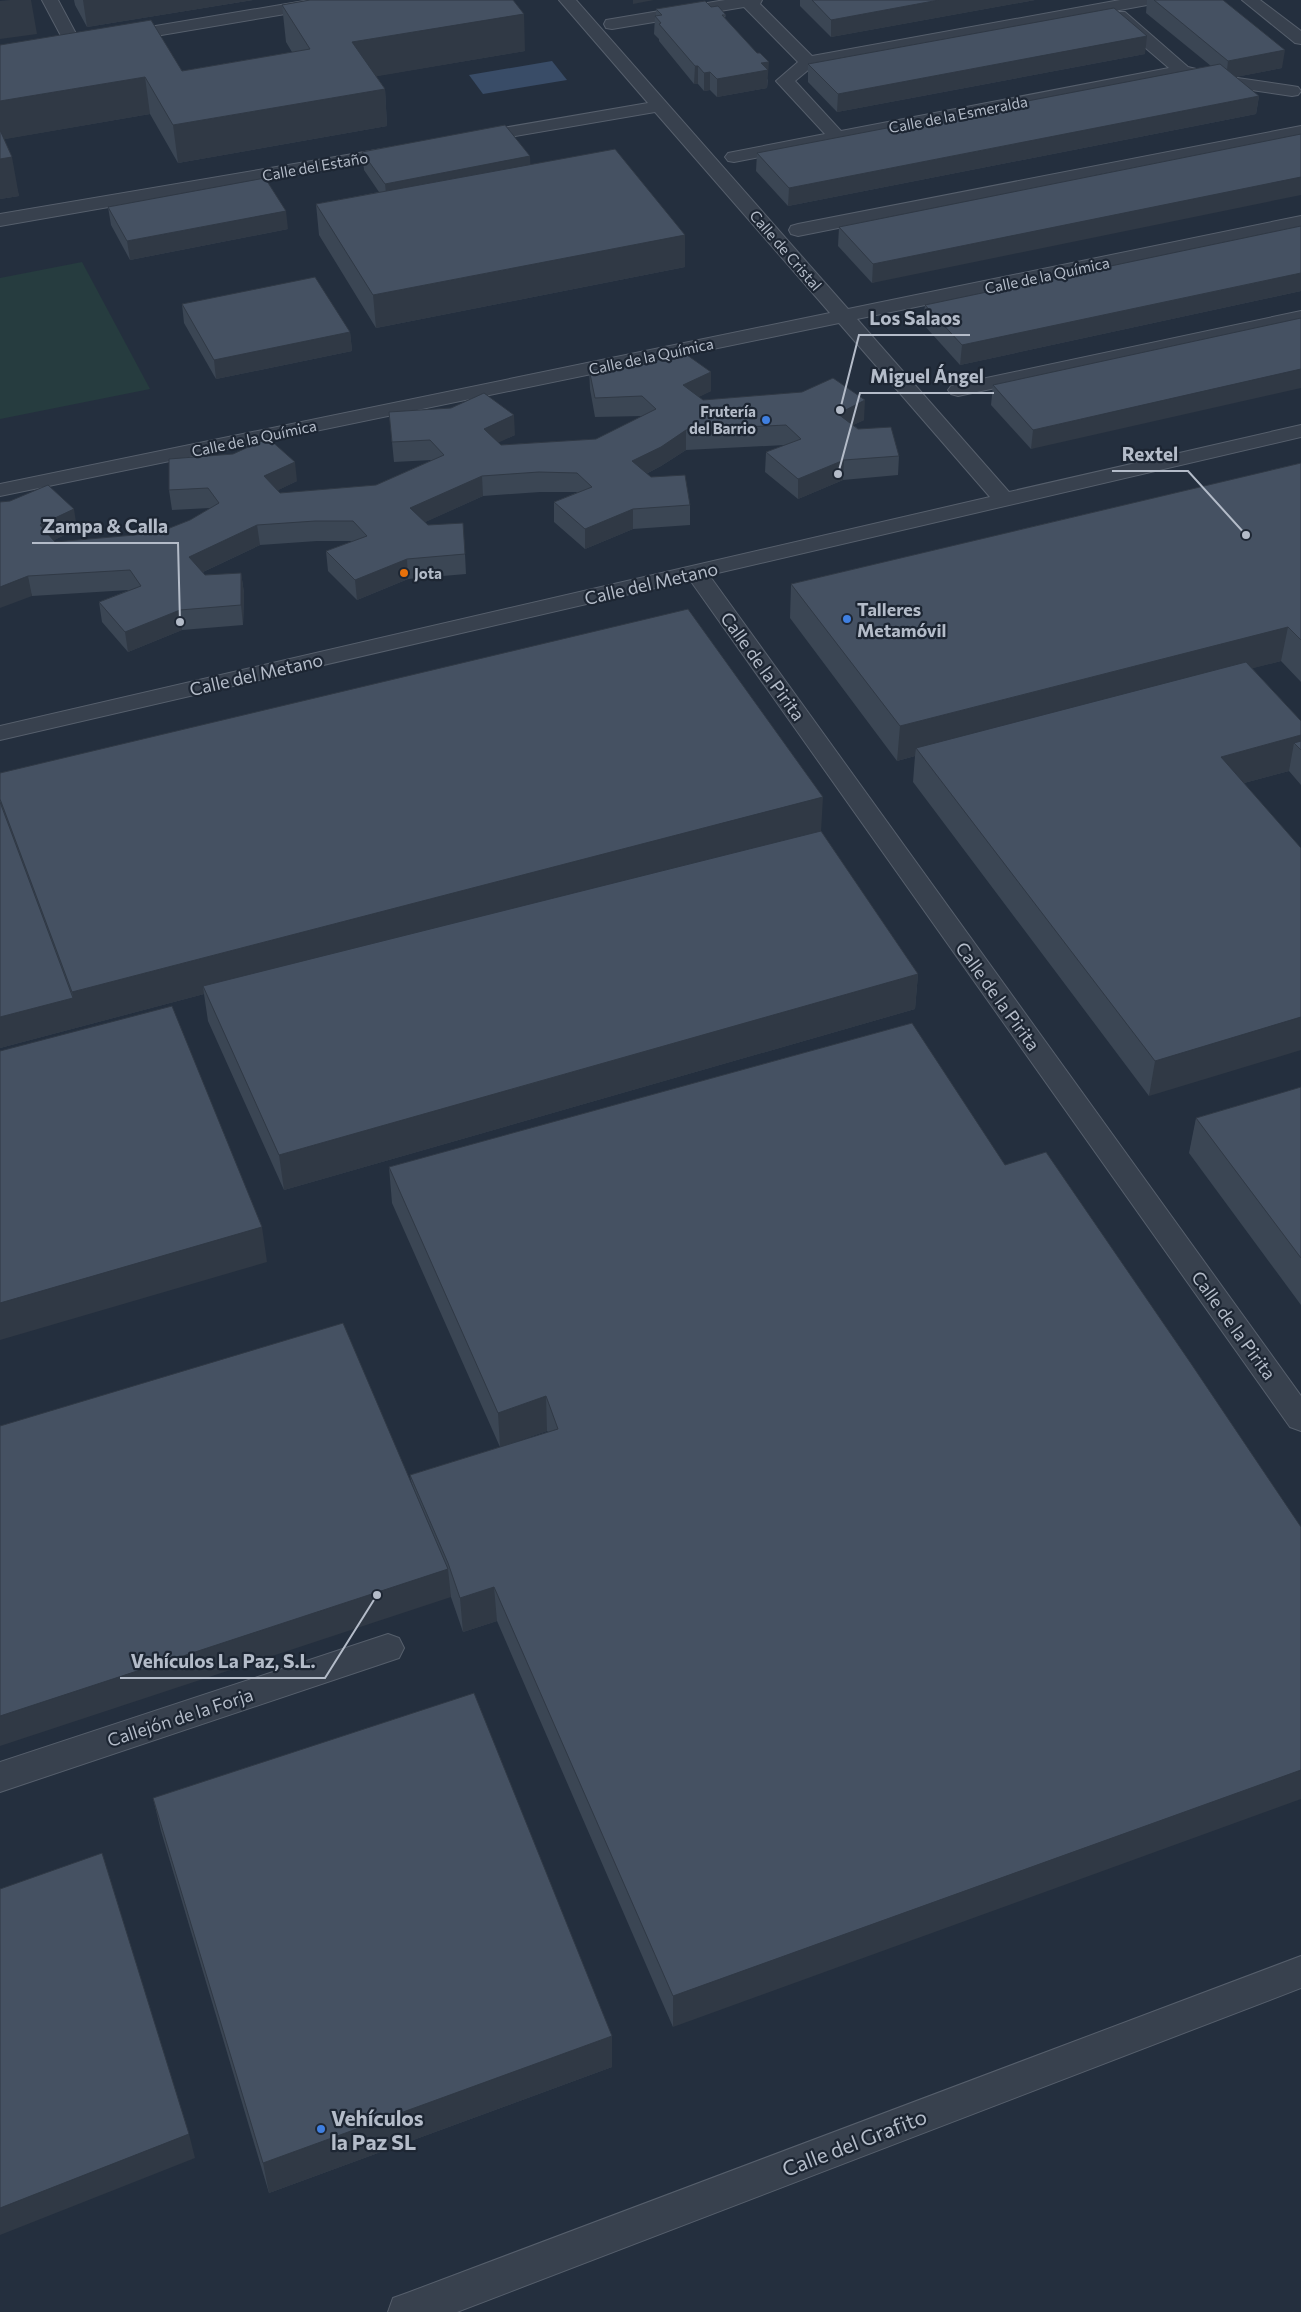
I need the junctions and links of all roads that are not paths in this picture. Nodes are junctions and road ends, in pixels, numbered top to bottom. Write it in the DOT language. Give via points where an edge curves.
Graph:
graph roads {
  1 [pos="50,0"];
  2 [pos="339,0"];
  3 [pos="567,0"];
  4 [pos="1147,0"];
  5 [pos="1250,0"];
  6 [pos="751,1"];
  7 [pos="1109,7"];
  8 [pos="612,24"];
  9 [pos="1301,39"];
  10 [pos="74,45"];
  11 [pos="55,48"];
  12 [pos="808,62"];
  13 [pos="1182,71"];
  14 [pos="1298,93"];
  15 [pos="660,106"];
  16 [pos="1301,130"];
  17 [pos="837,137"];
  18 [pos="453,142"];
  19 [pos="414,148"];
  20 [pos="734,157"];
  21 [pos="0,220"];
  22 [pos="1301,222"];
  23 [pos="798,230"];
  24 [pos="844,316"];
  25 [pos="1301,317"];
  26 [pos="958,390"];
  27 [pos="1301,431"];
  28 [pos="0,490"];
  29 [pos="1005,501"];
  30 [pos="696,573"];
  31 [pos="0,733"];
  32 [pos="1301,1419"];
  33 [pos="388,1648"];
  34 [pos="0,1777"];
  35 [pos="1301,1972"];
  36 [pos="407,2312"];
  1 -- 10 [label="street"];
  2 -- 10 [label="street"];
  3 -- 15 [label="street, Calle de Cristal"];
  4 -- 7 [label="street"];
  5 -- 9 [label="street"];
  6 -- 8 [label="street"];
  6 -- 12 [label="street"];
  7 -- 12 [label="street"];
  7 -- 13 [label="street"];
  10 -- 11 [label="street"];
  12 -- 17 [label="street" via="785,81"];
  13 -- 14 [label="street"];
  13 -- 17 [label="street, Calle de la Esmeralda"];
  15 -- 18 [label="street"];
  15 -- 24 [label="street, Calle de Cristal"];
  16 -- 23 [label="street"];
  17 -- 20 [label="street, Calle de la Esmeralda"];
  19 -- 21 [label="street, Calle del Estaño"];
  22 -- 24 [label="street, Calle de la Química"];
  24 -- 28 [label="street, Calle de la Química"];
  24 -- 29 [label="street, Calle de Cristal"];
  25 -- 26 [label="street"];
  27 -- 29 [label="street, Calle del Metano"];
  29 -- 30 [label="street, Calle del Metano"];
  30 -- 31 [label="street, Calle del Metano"];
  30 -- 32 [label="street, Calle de la Pirita"];
  33 -- 34 [label="street, Callejón de la Forja"];
  35 -- 36 [label="street, Calle del Grafito"];
}
